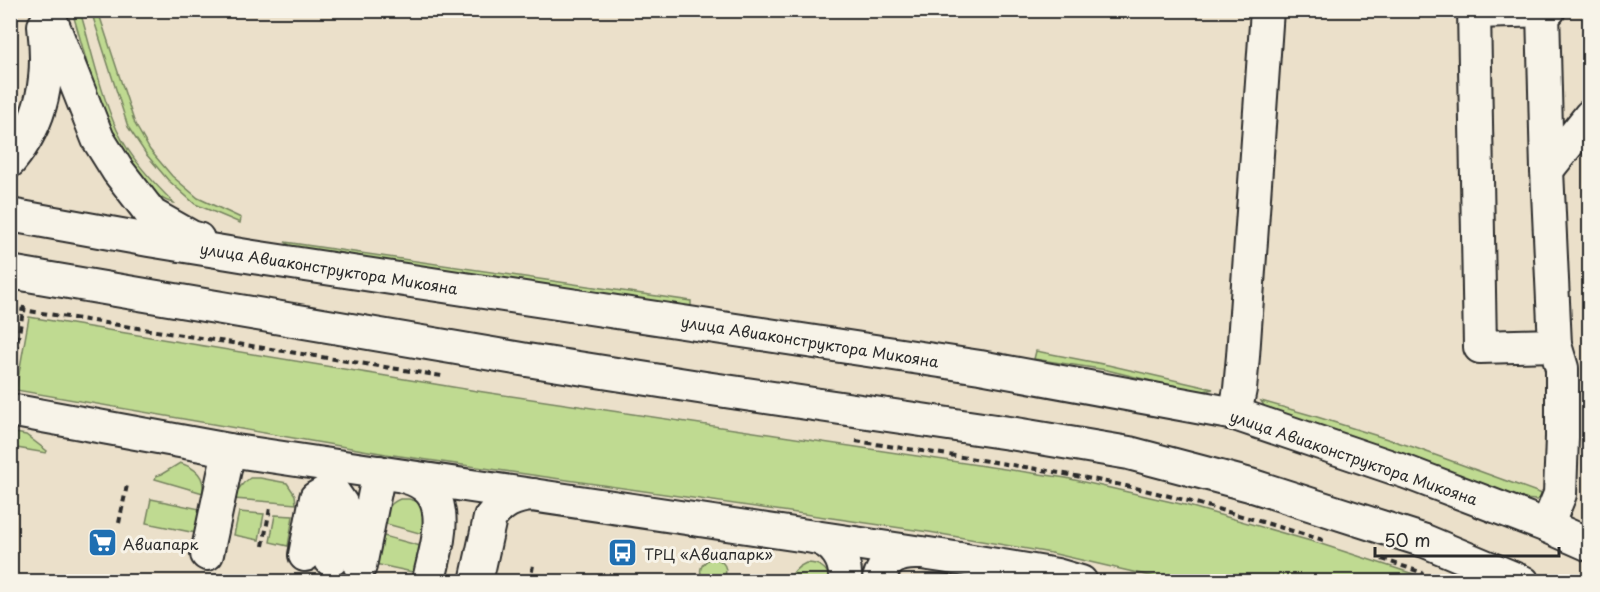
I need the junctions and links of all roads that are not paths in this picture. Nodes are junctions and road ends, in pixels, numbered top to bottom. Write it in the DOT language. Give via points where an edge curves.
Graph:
graph roads {
  1 [pos="42,10"];
  2 [pos="47,10"];
  3 [pos="1267,10"];
  4 [pos="1549,10"];
  5 [pos="1474,11"];
  6 [pos="1543,11"];
  7 [pos="1590,116"];
  8 [pos="10,161"];
  9 [pos="1547,170"];
  10 [pos="10,215"];
  11 [pos="253,257"];
  12 [pos="10,272"];
  13 [pos="1555,345"];
  14 [pos="10,410"];
  15 [pos="1235,414"];
  16 [pos="229,450"];
  17 [pos="404,476"];
  18 [pos="334,478"];
  19 [pos="522,494"];
  20 [pos="1547,526"];
  21 [pos="824,539"];
  22 [pos="1588,544"];
  23 [pos="207,554"];
  24 [pos="932,555"];
  25 [pos="973,572"];
  26 [pos="1016,575"];
  27 [pos="437,581"];
  28 [pos="460,582"];
  29 [pos="476,582"];
  30 [pos="845,582"];
  31 [pos="863,582"];
  32 [pos="878,582"];
  33 [pos="895,582"];
  34 [pos="1081,582"];
  35 [pos="1523,582"];
  1 -- 8 [label="street" via="47,68 42,99 27,136"];
  2 -- 11 [label="street" via="98,139 152,215 191,237"];
  3 -- 15 [label="street" via="1243,356"];
  4 -- 6 [label="street"];
  5 -- 6 [label="street"];
  5 -- 13 [label="street" via="1480,346"];
  6 -- 9 [label="street"];
  7 -- 9 [label="street"];
  9 -- 13 [label="street"];
  10 -- 11 [label="street, улица Авиаконструктора Микояна"];
  11 -- 15 [label="street, улица Авиаконструктора Микояна" via="980,367"];
  12 -- 35 [label="street" via="527,360 1129,453 1250,485 1414,537"];
  13 -- 20 [label="street" via="1562,368 1560,494"];
  14 -- 16 [label="street"];
  15 -- 20 [label="street, улица Авиаконструктора Микояна" via="1406,472"];
  16 -- 18 [label="street"];
  16 -- 23 [label="street"];
  17 -- 18 [label="street"];
  17 -- 18 [label="street" via="332,560 316,498"];
  17 -- 19 [label="street"];
  17 -- 27 [label="street" via="422,483 437,503"];
  19 -- 21 [label="street"];
  19 -- 28 [label="street" via="504,492 483,501 476,511"];
  19 -- 29 [label="street" via="506,502 490,518"];
  20 -- 22 [label="street, улица Авиаконструктора Микояна"];
  21 -- 24 [label="street"];
  21 -- 30 [label="street" via="838,553"];
  21 -- 31 [label="street" via="848,545 858,555"];
  24 -- 25 [label="street"];
  24 -- 32 [label="street" via="906,553 894,557 885,565"];
  24 -- 33 [label="street" via="910,562"];
  25 -- 26 [label="street"];
  26 -- 34 [label="street" via="1057,576"];
}
